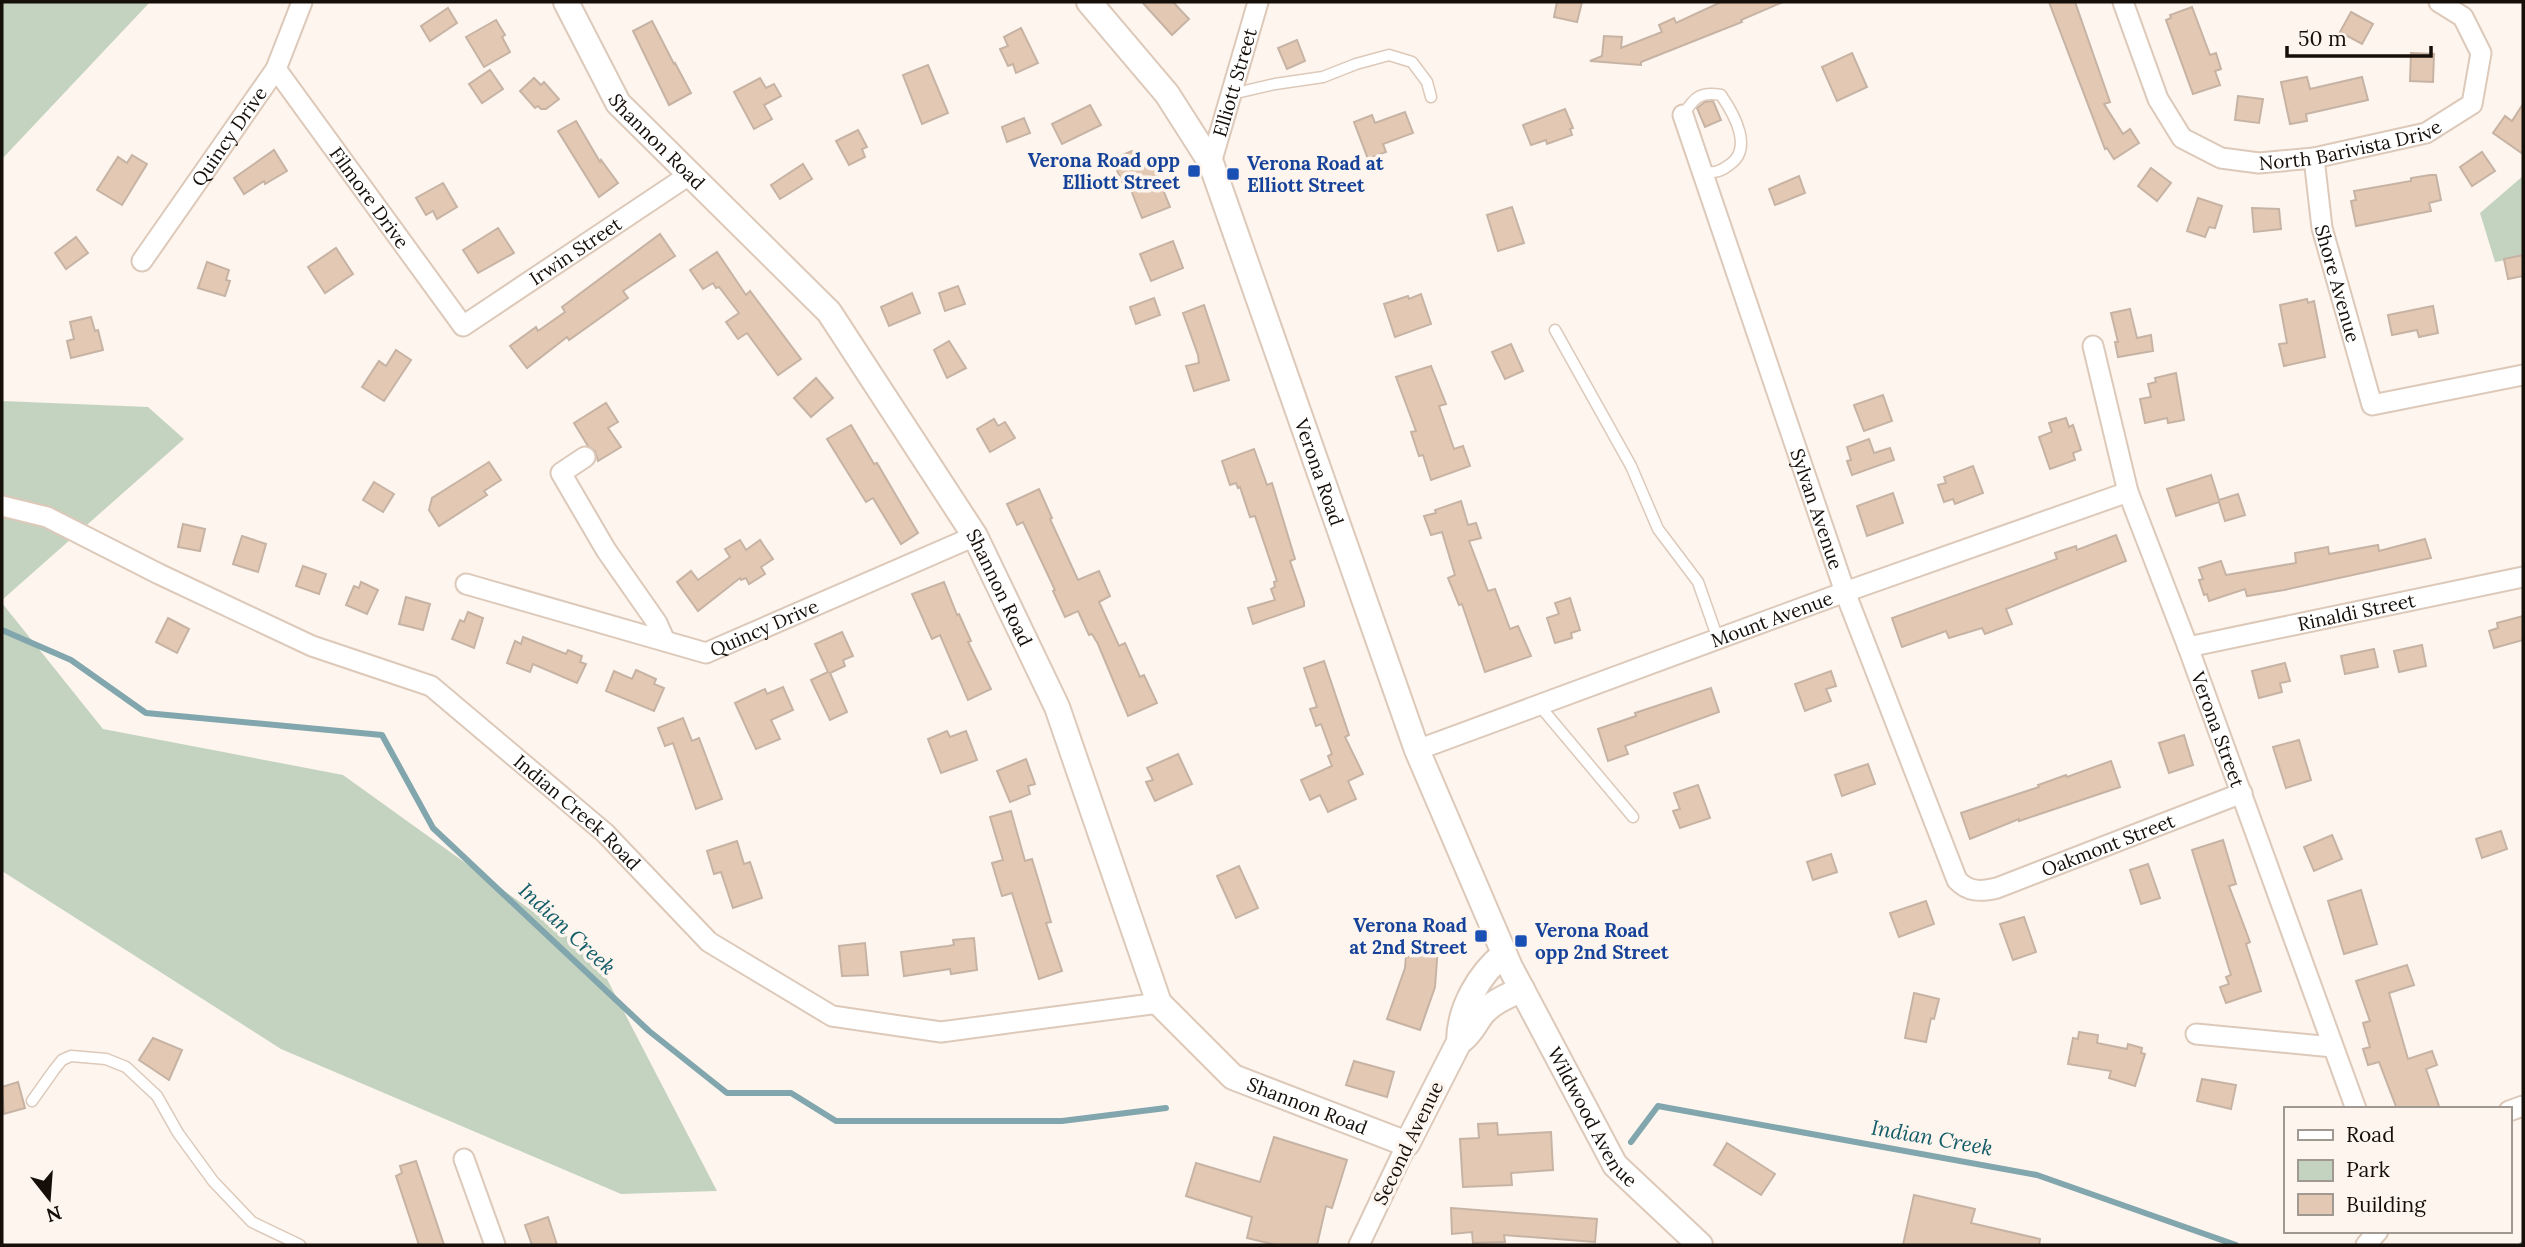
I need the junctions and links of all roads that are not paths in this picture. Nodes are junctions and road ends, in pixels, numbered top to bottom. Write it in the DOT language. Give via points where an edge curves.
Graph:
graph roads {
  1 [pos="302,2"];
  2 [pos="566,2"];
  3 [pos="1089,2"];
  4 [pos="1258,2"];
  5 [pos="2123,2"];
  6 [pos="2439,2"];
  7 [pos="276,69"];
  8 [pos="1231,94"];
  9 [pos="1431,97"];
  10 [pos="1683,115"];
  11 [pos="2314,158"];
  12 [pos="1211,163"];
  13 [pos="1703,172"];
  14 [pos="689,175"];
  15 [pos="142,261"];
  16 [pos="463,326"];
  17 [pos="1555,330"];
  18 [pos="2093,346"];
  19 [pos="2523,375"];
  20 [pos="585,457"];
  21 [pos="2128,492"];
  22 [pos="2,506"];
  23 [pos="975,536"];
  24 [pos="2523,577"];
  25 [pos="466,584"];
  26 [pos="1845,592"];
  27 [pos="1718,639"];
  28 [pos="665,641"];
  29 [pos="2188,647"];
  30 [pos="1539,705"];
  31 [pos="1417,750"];
  32 [pos="2242,793"];
  33 [pos="1633,817"];
  34 [pos="1973,890"];
  35 [pos="1512,970"];
  36 [pos="1159,1003"];
  37 [pos="2196,1034"];
  38 [pos="1459,1042"];
  39 [pos="2333,1048"];
  40 [pos="32,1101"];
  41 [pos="2355,1107"];
  42 [pos="1407,1144"];
  43 [pos="464,1159"];
  44 [pos="300,1245"];
  45 [pos="495,1245"];
  46 [pos="1359,1245"];
  47 [pos="1700,1245"];
  1 -- 7 [label="street, Quincy Drive"];
  2 -- 14 [label="street, Shannon Road" via="618,103"];
  3 -- 12 [label="street, Verona Road" via="1167,94"];
  4 -- 8 [label="street, Elliott Street"];
  5 -- 11 [label="street, North Barivista Drive" via="2158,99 2182,138 2221,158 2259,163"];
  6 -- 11 [label="street, North Barivista Drive" via="2463,17 2481,53 2472,104 2426,134"];
  7 -- 15 [label="street, Quincy Drive"];
  7 -- 16 [label="street, Filmore Drive"];
  8 -- 9 [label="lane" via="1322,77 1389,55 1412,62 1427,82"];
  8 -- 12 [label="street, Elliott Street"];
  10 -- 13 [label="street, Sylvan Avenue"];
  10 -- 13 [label="lane" via="1699,96 1721,95 1738,130 1742,148 1735,162 1720,172"];
  11 -- 19 [label="street, Shore Avenue" via="2322,228 2372,405"];
  12 -- 31 [label="street, Verona Road"];
  13 -- 26 [label="street, Sylvan Avenue"];
  14 -- 16 [label="street, Irwin Street"];
  14 -- 23 [label="street, Shannon Road" via="829,312"];
  17 -- 27 [label="lane" via="1631,466 1658,529 1698,582"];
  18 -- 21 [label="street, Verona Street"];
  20 -- 28 [label="street" via="561,473"];
  21 -- 26 [label="street, Mount Avenue"];
  21 -- 29 [label="street, Verona Street"];
  22 -- 36 [label="street, Indian Creek Road" via="47,517 312,646 431,685 605,834 709,942 832,1016 941,1032"];
  23 -- 28 [label="street, Quincy Drive" via="706,653"];
  23 -- 36 [label="street, Shannon Road" via="1057,707"];
  24 -- 29 [label="street, Rinaldi Street"];
  25 -- 28 [label="street, Quincy Drive"];
  26 -- 27 [label="street, Mount Avenue"];
  26 -- 34 [label="street, Sylvan Avenue" via="1957,880"];
  27 -- 30 [label="street, Mount Avenue"];
  29 -- 32 [label="street, Verona Street"];
  30 -- 31 [label="street, Mount Avenue"];
  30 -- 33 [label="lane"];
  31 -- 35 [label="street, Verona Road"];
  32 -- 34 [label="street, Oakmont Street" via="1997,888"];
  32 -- 39 [label="street, Verona Street"];
  35 -- 38 [label="street, Second Avenue" via="1502,998"];
  35 -- 38 [label="street, Second Avenue" via="1488,967 1469,1000"];
  35 -- 47 [label="street, Wildwood Avenue" via="1615,1165"];
  36 -- 42 [label="street, Shannon Road" via="1233,1077"];
  37 -- 39 [label="street"];
  38 -- 42 [label="street, Second Avenue"];
  39 -- 41 [label="street, Verona Street"];
  40 -- 44 [label="lane" via="62,1060 71,1056 106,1059 126,1067 157,1096 178,1133 245,1214"];
  42 -- 46 [label="street, Second Avenue"];
  43 -- 45 [label="street"];
}
